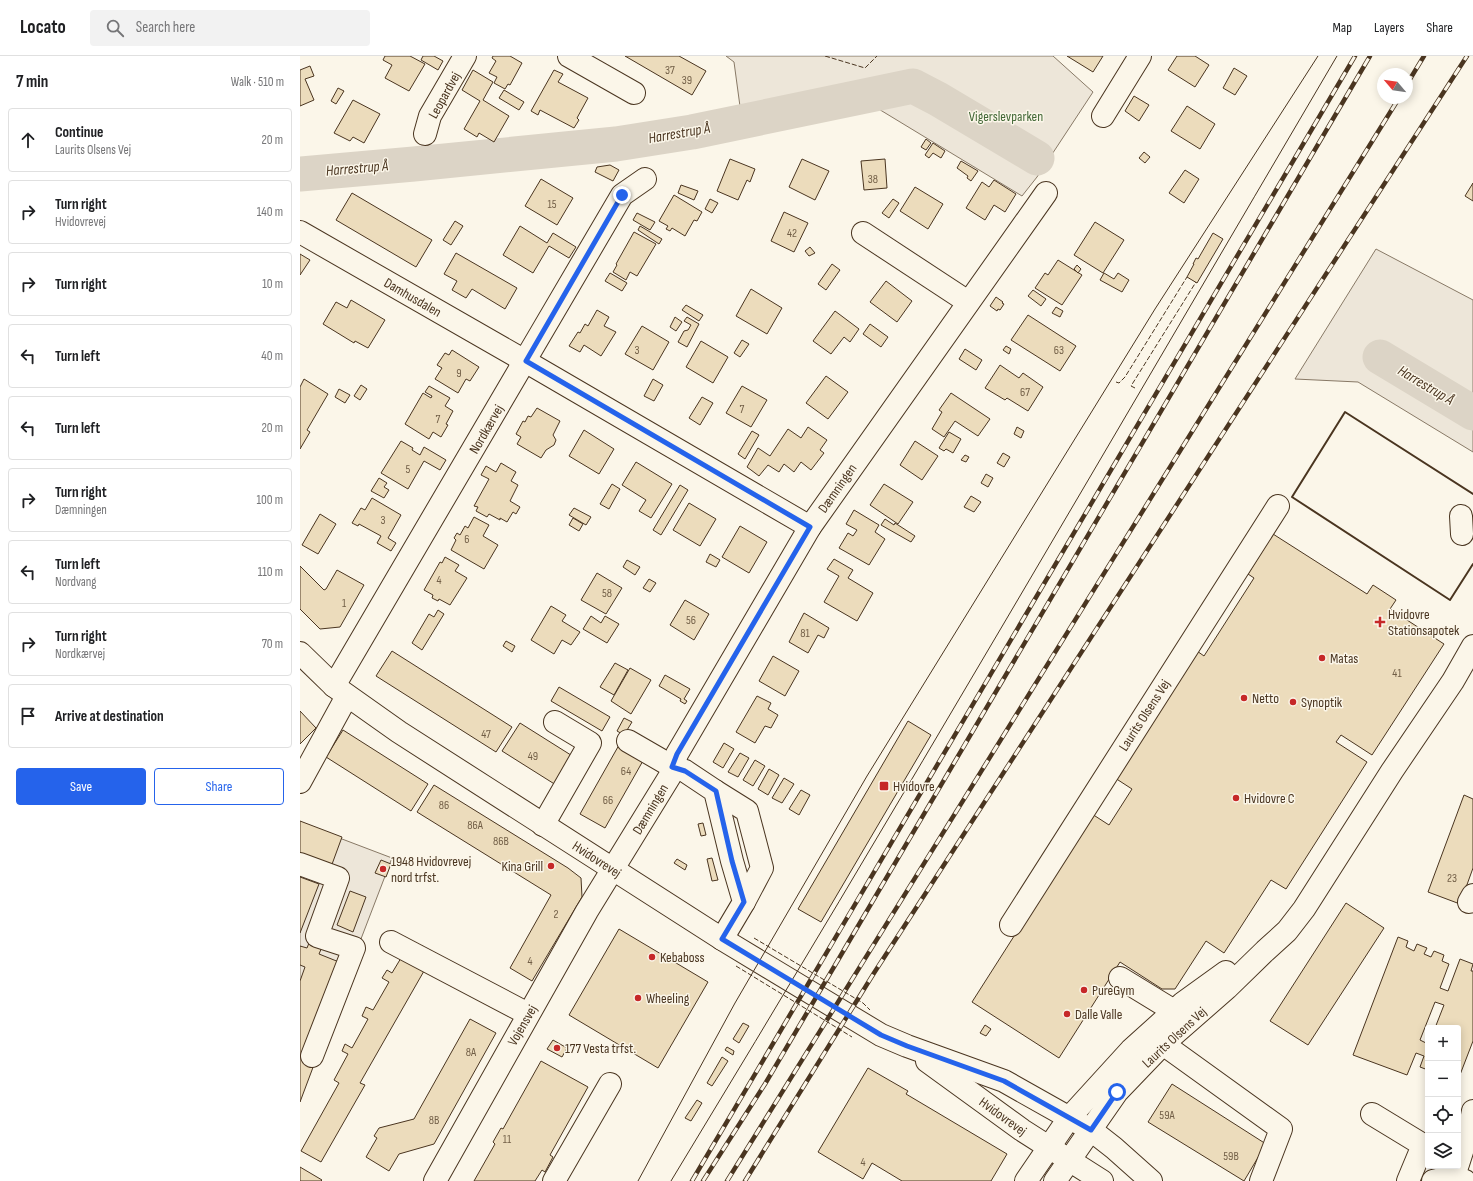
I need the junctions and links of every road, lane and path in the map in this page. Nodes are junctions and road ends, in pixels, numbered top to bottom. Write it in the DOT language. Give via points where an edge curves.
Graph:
graph roads {
  1 [pos="465,56"];
  2 [pos="569,56"];
  3 [pos="1140,56"];
  4 [pos="634,93"];
  5 [pos="1103,116"];
  6 [pos="425,134"];
  7 [pos="645,180"];
  8 [pos="1046,193"];
  9 [pos="300,232"];
  10 [pos="863,233"];
  11 [pos="968,302"];
  12 [pos="526,361"];
  13 [pos="1278,506"];
  14 [pos="810,527"];
  15 [pos="1473,646"];
  16 [pos="300,653"];
  17 [pos="341,691"];
  18 [pos="555,722"];
  19 [pos="628,741"];
  20 [pos="672,767"];
  21 [pos="300,782"];
  22 [pos="543,825"];
  23 [pos="300,864"];
  24 [pos="612,870"];
  25 [pos="1011,924"];
  26 [pos="722,939"];
  27 [pos="391,942"];
  28 [pos="1265,951"];
  29 [pos="1120,978"];
  30 [pos="1174,1011"];
  31 [pos="528,1014"];
  32 [pos="1163,1044"];
  33 [pos="907,1046"];
  34 [pos="312,1056"];
  35 [pos="610,1084"];
  36 [pos="1473,1110"];
  37 [pos="1372,1114"];
  38 [pos="1069,1118"];
  39 [pos="1091,1130"];
  40 [pos="1048,1148"];
  41 [pos="1069,1161"];
  42 [pos="1459,1172"];
  43 [pos="435,1181"];
  44 [pos="554,1181"];
  45 [pos="1026,1181"];
  46 [pos="1055,1181"];
  47 [pos="1102,1181"];
  48 [pos="1151,1181"];
  49 [pos="1261,1181"];
  50 [pos="1408,1181"];
  51 [pos="1433,1181"];
  1 -- 6 [label="street, Leopardvej" via="430,116"];
  2 -- 4 [label="street"];
  3 -- 5 [label="street"];
  7 -- 12 [label="street, Nordkærvej" via="622,195"];
  8 -- 11 [label="street, Dæmningen"];
  9 -- 12 [label="street, Damhusdalen"];
  10 -- 11 [label="street"];
  11 -- 14 [label="street, Dæmningen"];
  12 -- 14 [label="street, Damhusdalen"];
  12 -- 17 [label="street, Nordkærvej"];
  13 -- 25 [label="street, Laurits Olsens Vej"];
  14 -- 20 [label="street, Dæmningen" via="677,754"];
  15 -- 28 [label="street, Laurits Olsens Vej" via="1453,681 1304,909 1287,932"];
  16 -- 17 [label="street, Hvidovrevej"];
  17 -- 21 [label="street, Nordkærvej"];
  17 -- 22 [label="street, Hvidovrevej" via="399,732"];
  18 -- 22 [label="street" via="590,743"];
  19 -- 20 [label="street"];
  20 -- 24 [label="street, Dæmningen" via="670,776"];
  20 -- 26 [label="street" via="685,771 716,791 744,902"];
  22 -- 24 [label="street, Hvidovrevej"];
  23 -- 34 [label="street" via="338,878 317,936 354,948"];
  24 -- 26 [label="street, Hvidovrevej"];
  24 -- 31 [label="street, Vojensvej"];
  26 -- 33 [label="street, Hvidovrevej" via="881,1035"];
  27 -- 31 [label="street"];
  28 -- 30 [label="street, Laurits Olsens Vej" via="1236,965"];
  28 -- 32 [label="street, Laurits Olsens Vej"];
  29 -- 30 [label="street"];
  30 -- 38 [label="street, Laurits Olsens Vej" via="1131,1050"];
  31 -- 43 [label="street, Vojensvej"];
  32 -- 39 [label="street, Laurits Olsens Vej" via="1117,1092"];
  32 -- 49 [label="street" via="1281,1129"];
  33 -- 38 [label="street, Hvidovrevej" via="1004,1081"];
  33 -- 40 [label="street, Hvidovrevej"];
  35 -- 44 [label="street"];
  36 -- 42 [label="street"];
  37 -- 50 [label="street" via="1423,1144"];
  38 -- 39 [label="street, Hvidovrevej"];
  38 -- 40 [label="street, Laurits Olsens Vej"];
  39 -- 41 [label="street, Laurits Olsens Vej"];
  39 -- 48 [label="street, Hvidovrevej"];
  40 -- 41 [label="street, Hvidovrevej"];
  40 -- 45 [label="street, Laurits Olsens Vej"];
  41 -- 46 [label="street, Laurits Olsens Vej"];
  41 -- 47 [label="street, Hvidovrevej"];
  42 -- 51 [label="street"];
}
